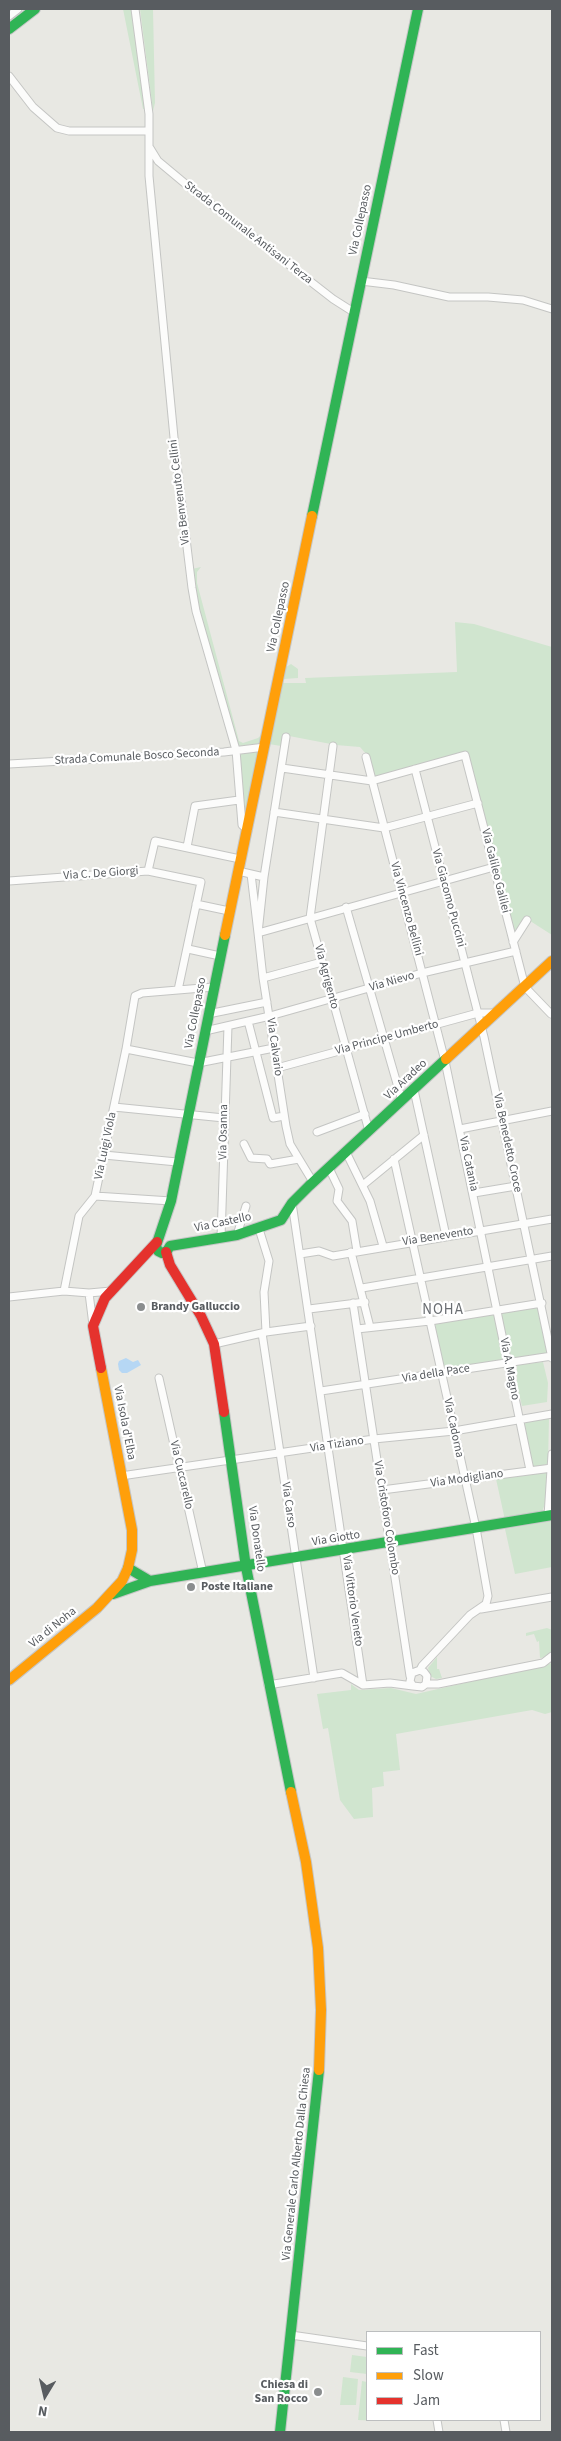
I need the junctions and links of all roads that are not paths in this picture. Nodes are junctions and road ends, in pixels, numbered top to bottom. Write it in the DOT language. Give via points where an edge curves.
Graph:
graph roads {
  1 [pos="18,9"];
  2 [pos="35,9"];
  3 [pos="135,9"];
  4 [pos="418,9"];
  5 [pos="9,16"];
  6 [pos="9,29"];
  7 [pos="9,76"];
  8 [pos="149,132"];
  9 [pos="150,146"];
  10 [pos="361,281"];
  11 [pos="552,309"];
  12 [pos="355,313"];
  13 [pos="286,738"];
  14 [pos="334,746"];
  15 [pos="265,747"];
  16 [pos="236,750"];
  17 [pos="366,757"];
  18 [pos="9,764"];
  19 [pos="282,768"];
  20 [pos="415,769"];
  21 [pos="329,774"];
  22 [pos="372,781"];
  23 [pos="239,800"];
  24 [pos="478,802"];
  25 [pos="274,812"];
  26 [pos="427,816"];
  27 [pos="323,819"];
  28 [pos="384,828"];
  29 [pos="248,830"];
  30 [pos="186,847"];
  31 [pos="240,859"];
  32 [pos="494,867"];
  33 [pos="148,871"];
  34 [pos="238,871"];
  35 [pos="250,874"];
  36 [pos="264,876"];
  37 [pos="9,881"];
  38 [pos="444,881"];
  39 [pos="402,892"];
  40 [pos="196,904"];
  41 [pos="346,907"];
  42 [pos="230,911"];
  43 [pos="310,918"];
  44 [pos="527,920"];
  45 [pos="258,933"];
  46 [pos="513,942"];
  47 [pos="188,950"];
  48 [pos="516,951"];
  49 [pos="220,956"];
  50 [pos="552,961"];
  51 [pos="322,962"];
  52 [pos="465,962"];
  53 [pos="422,973"];
  54 [pos="262,978"];
  55 [pos="214,987"];
  56 [pos="525,987"];
  57 [pos="369,988"];
  58 [pos="178,990"];
  59 [pos="332,998"];
  60 [pos="267,1002"];
  61 [pos="478,1013"];
  62 [pos="497,1013"];
  63 [pos="552,1013"];
  64 [pos="208,1014"];
  65 [pos="270,1016"];
  66 [pos="248,1021"];
  67 [pos="436,1024"];
  68 [pos="228,1026"];
  69 [pos="480,1028"];
  70 [pos="205,1031"];
  71 [pos="383,1039"];
  72 [pos="274,1048"];
  73 [pos="126,1049"];
  74 [pos="346,1049"];
  75 [pos="257,1052"];
  76 [pos="227,1058"];
  77 [pos="445,1061"];
  78 [pos="198,1063"];
  79 [pos="277,1068"];
  80 [pos="414,1090"];
  81 [pos="402,1101"];
  82 [pos="114,1107"];
  83 [pos="552,1111"];
  84 [pos="365,1114"];
  85 [pos="187,1115"];
  86 [pos="284,1116"];
  87 [pos="224,1118"];
  88 [pos="503,1121"];
  89 [pos="460,1129"];
  90 [pos="370,1131"];
  91 [pos="317,1132"];
  92 [pos="424,1135"];
  93 [pos="244,1144"];
  94 [pos="346,1152"];
  95 [pos="104,1155"];
  96 [pos="299,1159"];
  97 [pos="394,1159"];
  98 [pos="177,1162"];
  99 [pos="329,1168"];
  100 [pos="313,1182"];
  101 [pos="363,1185"];
  102 [pos="516,1186"];
  103 [pos="474,1193"];
  104 [pos="95,1196"];
  105 [pos="171,1201"];
  106 [pos="292,1203"];
  107 [pos="246,1206"];
  108 [pos="281,1220"];
  109 [pos="552,1220"];
  110 [pos="525,1224"];
  111 [pos="259,1229"];
  112 [pos="481,1230"];
  113 [pos="237,1235"];
  114 [pos="446,1236"];
  115 [pos="221,1238"];
  116 [pos="411,1242"];
  117 [pos="383,1246"];
  118 [pos="164,1247"];
  119 [pos="354,1252"];
  120 [pos="300,1254"];
  121 [pos="552,1256"];
  122 [pos="532,1259"];
  123 [pos="488,1267"];
  124 [pos="420,1277"];
  125 [pos="362,1288"];
  126 [pos="112,1290"];
  127 [pos="64,1291"];
  128 [pos="89,1293"];
  129 [pos="9,1297"];
  130 [pos="365,1302"];
  131 [pos="352,1303"];
  132 [pos="542,1303"];
  133 [pos="309,1309"];
  134 [pos="498,1310"];
  135 [pos="430,1321"];
  136 [pos="93,1326"];
  137 [pos="310,1326"];
  138 [pos="370,1327"];
  139 [pos="357,1329"];
  140 [pos="264,1332"];
  141 [pos="214,1344"];
  142 [pos="552,1357"];
  143 [pos="508,1363"];
  144 [pos="441,1373"];
  145 [pos="160,1378"];
  146 [pos="366,1384"];
  147 [pos="321,1391"];
  148 [pos="552,1414"];
  149 [pos="520,1419"];
  150 [pos="454,1431"];
  151 [pos="374,1439"];
  152 [pos="329,1447"];
  153 [pos="281,1453"];
  154 [pos="552,1454"];
  155 [pos="232,1461"];
  156 [pos="179,1468"];
  157 [pos="552,1468"];
  158 [pos="530,1470"];
  159 [pos="121,1476"];
  160 [pos="465,1480"];
  161 [pos="382,1490"];
  162 [pos="550,1516"];
  163 [pos="476,1528"];
  164 [pos="389,1543"];
  165 [pos="345,1551"];
  166 [pos="296,1559"];
  167 [pos="246,1567"];
  168 [pos="128,1568"];
  169 [pos="203,1573"];
  170 [pos="150,1581"];
  171 [pos="112,1594"];
  172 [pos="552,1597"];
  173 [pos="481,1609"];
  174 [pos="552,1656"];
  175 [pos="420,1670"];
  176 [pos="410,1676"];
  177 [pos="314,1678"];
  178 [pos="9,1680"];
  179 [pos="426,1684"];
  180 [pos="268,1685"];
  181 [pos="363,1685"];
  182 [pos="412,1686"];
  183 [pos="311,1898"];
  184 [pos="291,2335"];
  185 [pos="366,2346"];
  186 [pos="280,2432"];
  1 -- 5 [label="street"];
  2 -- 6 [label="street"];
  3 -- 8 [label="street, Via Benvenuto Cellini"];
  4 -- 10 [label="street, Via Collepasso"];
  7 -- 8 [label="street" via="32,108 57,128"];
  8 -- 9 [label="street, Via Benvenuto Cellini"];
  9 -- 12 [label="street, Strada Comunale Antisani Terza" via="158,161 194,191"];
  9 -- 16 [label="street, Via Benvenuto Cellini" via="149,176 192,588"];
  10 -- 11 [label="street" via="449,297 523,300"];
  10 -- 12 [label="street, Via Collepasso"];
  12 -- 15 [label="street, Via Collepasso"];
  13 -- 19 [label="street, Via Calvario"];
  14 -- 21 [label="street, Via Agrigento"];
  15 -- 16 [label="street, Strada Comunale Bosco Seconda"];
  15 -- 29 [label="street, Via Collepasso"];
  16 -- 18 [label="street, Strada Comunale Bosco Seconda"];
  16 -- 23 [label="street, Via Benvenuto Cellini"];
  17 -- 22 [label="street, Via Vincenzo Bellini"];
  19 -- 21 [label="street"];
  19 -- 25 [label="street, Via Calvario"];
  20 -- 22 [label="street"];
  20 -- 24 [label="street, Via Galileo Galilei" via="465,755"];
  20 -- 26 [label="street, Via Giacomo Puccini"];
  21 -- 22 [label="street"];
  21 -- 27 [label="street, Via Agrigento"];
  22 -- 28 [label="street, Via Vincenzo Bellini"];
  23 -- 29 [label="street, Via Benvenuto Cellini" via="242,825"];
  23 -- 30 [label="street" via="195,806"];
  24 -- 26 [label="street"];
  24 -- 32 [label="street, Via Galileo Galilei"];
  25 -- 27 [label="street"];
  25 -- 36 [label="street, Via Calvario"];
  26 -- 28 [label="street"];
  26 -- 38 [label="street, Via Giacomo Puccini"];
  27 -- 28 [label="street"];
  27 -- 43 [label="street, Via Agrigento"];
  28 -- 39 [label="street, Via Vincenzo Bellini"];
  29 -- 31 [label="street, Via Collepasso"];
  30 -- 31 [label="street"];
  30 -- 33 [label="street" via="155,841"];
  31 -- 34 [label="street, Via Collepasso"];
  32 -- 38 [label="street"];
  32 -- 46 [label="street, Via Galileo Galilei"];
  33 -- 37 [label="street, Via C. De Giorgi"];
  33 -- 40 [label="street, Via C. De Giorgi" via="201,882"];
  34 -- 35 [label="street"];
  34 -- 42 [label="street, Via Collepasso"];
  35 -- 36 [label="street"];
  35 -- 45 [label="street, Via Calvario"];
  36 -- 45 [label="street, Via Calvario"];
  38 -- 39 [label="street"];
  38 -- 52 [label="street, Via Giacomo Puccini"];
  39 -- 41 [label="street"];
  39 -- 53 [label="street, Via Vincenzo Bellini"];
  40 -- 42 [label="street"];
  40 -- 47 [label="street, Via C. De Giorgi"];
  41 -- 43 [label="street"];
  41 -- 57 [label="street"];
  42 -- 49 [label="street, Via Collepasso"];
  43 -- 45 [label="street"];
  43 -- 51 [label="street, Via Agrigento"];
  44 -- 46 [label="street"];
  45 -- 54 [label="street, Via Calvario"];
  46 -- 48 [label="street, Via Galileo Galilei"];
  47 -- 49 [label="street"];
  47 -- 58 [label="street, Via C. De Giorgi"];
  48 -- 52 [label="street, Via Nievo"];
  48 -- 56 [label="street, Via Galileo Galilei"];
  49 -- 55 [label="street, Via Collepasso"];
  50 -- 56 [label="street, Via Aradeo"];
  51 -- 54 [label="street"];
  51 -- 59 [label="street, Via Agrigento"];
  52 -- 53 [label="street, Via Nievo"];
  52 -- 61 [label="street, Via Giacomo Puccini"];
  53 -- 57 [label="street, Via Nievo"];
  53 -- 67 [label="street, Via Vincenzo Bellini"];
  54 -- 60 [label="street, Via Calvario"];
  55 -- 58 [label="street"];
  55 -- 64 [label="street, Via Collepasso"];
  56 -- 62 [label="street, Via Aradeo"];
  56 -- 63 [label="street"];
  57 -- 59 [label="street, Via Nievo"];
  57 -- 71 [label="street"];
  58 -- 73 [label="street, Via Luigi Viola" via="135,996"];
  59 -- 65 [label="street, Via Nievo"];
  59 -- 74 [label="street, Via Agrigento"];
  60 -- 64 [label="street"];
  60 -- 65 [label="street, Via Calvario"];
  61 -- 62 [label="street, Via Principe Umberto"];
  61 -- 67 [label="street, Via Principe Umberto"];
  61 -- 69 [label="street, Via Giacomo Puccini"];
  62 -- 69 [label="street, Via Aradeo"];
  64 -- 70 [label="street, Via Collepasso"];
  65 -- 66 [label="street, Via Nievo"];
  65 -- 72 [label="street, Via Calvario"];
  66 -- 68 [label="street, Via Nievo"];
  66 -- 75 [label="street"];
  67 -- 71 [label="street, Via Principe Umberto"];
  67 -- 77 [label="street, Via Vincenzo Bellini"];
  68 -- 70 [label="street, Via Nievo"];
  68 -- 76 [label="street, Via Osanna"];
  69 -- 77 [label="street, Via Aradeo"];
  69 -- 88 [label="street, Via Benedetto Croce"];
  70 -- 78 [label="street, Via Collepasso"];
  71 -- 74 [label="street, Via Principe Umberto"];
  71 -- 81 [label="street"];
  72 -- 75 [label="street"];
  72 -- 79 [label="street, Via Calvario"];
  73 -- 78 [label="street"];
  73 -- 82 [label="street, Via Luigi Viola"];
  74 -- 79 [label="street, Via Principe Umberto"];
  74 -- 84 [label="street, Via Agrigento"];
  75 -- 76 [label="street"];
  75 -- 86 [label="street" via="273,1118"];
  76 -- 78 [label="street"];
  76 -- 87 [label="street, Via Osanna"];
  77 -- 80 [label="street, Via Aradeo"];
  77 -- 89 [label="street, Via Catania"];
  78 -- 85 [label="street, Via Collepasso"];
  79 -- 86 [label="street, Via Calvario"];
  80 -- 81 [label="street, Via Aradeo"];
  80 -- 92 [label="street"];
  81 -- 90 [label="street, Via Aradeo"];
  82 -- 85 [label="street"];
  82 -- 95 [label="street, Via Luigi Viola"];
  83 -- 88 [label="street"];
  84 -- 90 [label="street, Via Agrigento"];
  84 -- 91 [label="street"];
  85 -- 87 [label="street"];
  85 -- 98 [label="street, Via Collepasso"];
  86 -- 96 [label="street, Via Calvario" via="290,1144"];
  87 -- 115 [label="street, Via Osanna"];
  88 -- 89 [label="street"];
  88 -- 102 [label="street, Via Benedetto Croce"];
  89 -- 103 [label="street, Via Catania"];
  90 -- 94 [label="street, Via Aradeo"];
  92 -- 97 [label="street"];
  92 -- 114 [label="street"];
  93 -- 96 [label="street" via="251,1158 267,1159 270,1164"];
  94 -- 99 [label="street, Via Aradeo"];
  94 -- 101 [label="street"];
  95 -- 98 [label="street"];
  95 -- 104 [label="street, Via Luigi Viola"];
  96 -- 100 [label="street, Via Calvario"];
  97 -- 101 [label="street"];
  97 -- 116 [label="street, Via Cadorna"];
  98 -- 105 [label="street, Via Collepasso"];
  99 -- 100 [label="street, Via Aradeo"];
  99 -- 119 [label="street" via="339,1189 337,1201 352,1221"];
  100 -- 106 [label="street, Via Aradeo"];
  101 -- 117 [label="street"];
  102 -- 103 [label="street"];
  102 -- 110 [label="street, Via Benedetto Croce"];
  103 -- 112 [label="street, Via Catania"];
  104 -- 105 [label="street"];
  104 -- 127 [label="street, Via Luigi Viola" via="79,1216"];
  105 -- 118 [label="street, Via Collepasso" via="163,1229"];
  106 -- 108 [label="street, Via Aradeo"];
  106 -- 120 [label="street, Via Vittorio Veneto"];
  107 -- 113 [label="street"];
  108 -- 111 [label="street, Via Castello"];
  109 -- 110 [label="street, Via Benevento"];
  110 -- 112 [label="street, Via Benevento"];
  110 -- 122 [label="street, Via Benedetto Croce"];
  111 -- 113 [label="street, Via Castello"];
  111 -- 140 [label="street, Via Carso" via="269,1261 264,1292"];
  112 -- 114 [label="street, Via Benevento"];
  112 -- 123 [label="street, Via Catania"];
  113 -- 115 [label="street, Via Castello"];
  114 -- 116 [label="street, Via Benevento"];
  115 -- 118 [label="street, Via Castello"];
  116 -- 117 [label="street, Via Benevento"];
  116 -- 124 [label="street, Via Cadorna"];
  117 -- 119 [label="street, Via Benevento"];
  118 -- 126 [label="street" via="135,1266"];
  118 -- 141 [label="street, Via Donatello" via="170,1266"];
  119 -- 120 [label="street, Via Benevento" via="333,1256 319,1251"];
  119 -- 125 [label="street"];
  120 -- 133 [label="street, Via Vittorio Veneto"];
  121 -- 122 [label="street"];
  122 -- 123 [label="street"];
  122 -- 132 [label="street, Via Benedetto Croce"];
  123 -- 124 [label="street"];
  123 -- 134 [label="street, Via A. Magno"];
  124 -- 125 [label="street"];
  124 -- 135 [label="street, Via Cadorna"];
  125 -- 130 [label="street"];
  126 -- 128 [label="street"];
  126 -- 136 [label="street"];
  127 -- 128 [label="street"];
  127 -- 129 [label="street"];
  128 -- 136 [label="street"];
  130 -- 131 [label="street"];
  130 -- 138 [label="street"];
  131 -- 133 [label="street"];
  131 -- 139 [label="street, Via Cristoforo Colombo"];
  132 -- 134 [label="street"];
  132 -- 142 [label="street, Via Benedetto Croce"];
  133 -- 137 [label="street, Via Vittorio Veneto"];
  134 -- 135 [label="street"];
  134 -- 143 [label="street, Via A. Magno"];
  135 -- 138 [label="street"];
  135 -- 144 [label="street, Via Cadorna"];
  136 -- 159 [label="street, Via Isola d'Elba"];
  137 -- 140 [label="street"];
  137 -- 147 [label="street, Via Vittorio Veneto"];
  138 -- 139 [label="street"];
  139 -- 146 [label="street, Via Cristoforo Colombo"];
  140 -- 141 [label="street"];
  140 -- 153 [label="street, Via Carso"];
  141 -- 155 [label="street, Via Donatello"];
  142 -- 143 [label="street, Via della Pace"];
  143 -- 144 [label="street, Via della Pace"];
  143 -- 149 [label="street, Via A. Magno"];
  144 -- 146 [label="street, Via della Pace"];
  144 -- 150 [label="street, Via Cadorna"];
  145 -- 156 [label="street, Via Cuccarello"];
  146 -- 147 [label="street, Via della Pace"];
  146 -- 151 [label="street, Via Cristoforo Colombo"];
  147 -- 152 [label="street, Via Vittorio Veneto"];
  148 -- 149 [label="street, Via Tiziano"];
  149 -- 150 [label="street, Via Tiziano"];
  149 -- 158 [label="street, Via A. Magno"];
  150 -- 151 [label="street, Via Tiziano"];
  150 -- 160 [label="street, Via Cadorna"];
  151 -- 152 [label="street, Via Tiziano"];
  151 -- 161 [label="street, Via Cristoforo Colombo"];
  152 -- 153 [label="street, Via Tiziano"];
  152 -- 165 [label="street, Via Vittorio Veneto"];
  153 -- 155 [label="street, Via Tiziano"];
  153 -- 166 [label="street, Via Carso"];
  154 -- 157 [label="street"];
  155 -- 156 [label="street, Via Tiziano"];
  155 -- 167 [label="street, Via Donatello"];
  156 -- 159 [label="street, Via Tiziano"];
  156 -- 169 [label="street, Via Cuccarello"];
  157 -- 158 [label="street, Via Modigliano"];
  157 -- 162 [label="street"];
  158 -- 160 [label="street, Via Modigliano"];
  159 -- 168 [label="street, Via Isola d'Elba" via="132,1530"];
  160 -- 161 [label="street, Via Modigliano"];
  160 -- 163 [label="street, Via Cadorna"];
  161 -- 164 [label="street, Via Cristoforo Colombo"];
  162 -- 163 [label="street, Via Giotto"];
  163 -- 164 [label="street, Via Giotto"];
  163 -- 173 [label="street, Via Cadorna" via="488,1596"];
  164 -- 165 [label="street, Via Giotto"];
  164 -- 176 [label="street, Via Cristoforo Colombo"];
  165 -- 166 [label="street, Via Giotto"];
  165 -- 181 [label="street, Via Vittorio Veneto"];
  166 -- 167 [label="street, Via Giotto"];
  166 -- 177 [label="street, Via Carso"];
  167 -- 169 [label="street, Via Giotto"];
  167 -- 180 [label="street, Via Donatello"];
  168 -- 170 [label="street"];
  168 -- 171 [label="street, Via Isola d'Elba"];
  169 -- 170 [label="street, Via Giotto"];
  170 -- 171 [label="street, Via Giotto"];
  171 -- 178 [label="street, Via di Noha"];
  172 -- 173 [label="street"];
  173 -- 175 [label="street" via="470,1615"];
  174 -- 179 [label="street" via="543,1663"];
  175 -- 176 [label="street"];
  175 -- 179 [label="street" via="427,1676"];
  176 -- 182 [label="street"];
  177 -- 180 [label="street"];
  177 -- 181 [label="street" via="342,1673"];
  179 -- 182 [label="street"];
  180 -- 183 [label="street, Via Donatello"];
  181 -- 182 [label="street" via="390,1683"];
  183 -- 184 [label="street, Via Generale Carlo Alberto Dalla Chiesa" via="320,1983 320,2051"];
  184 -- 185 [label="street"];
  184 -- 186 [label="street, Via Generale Carlo Alberto Dalla Chiesa"];
}
